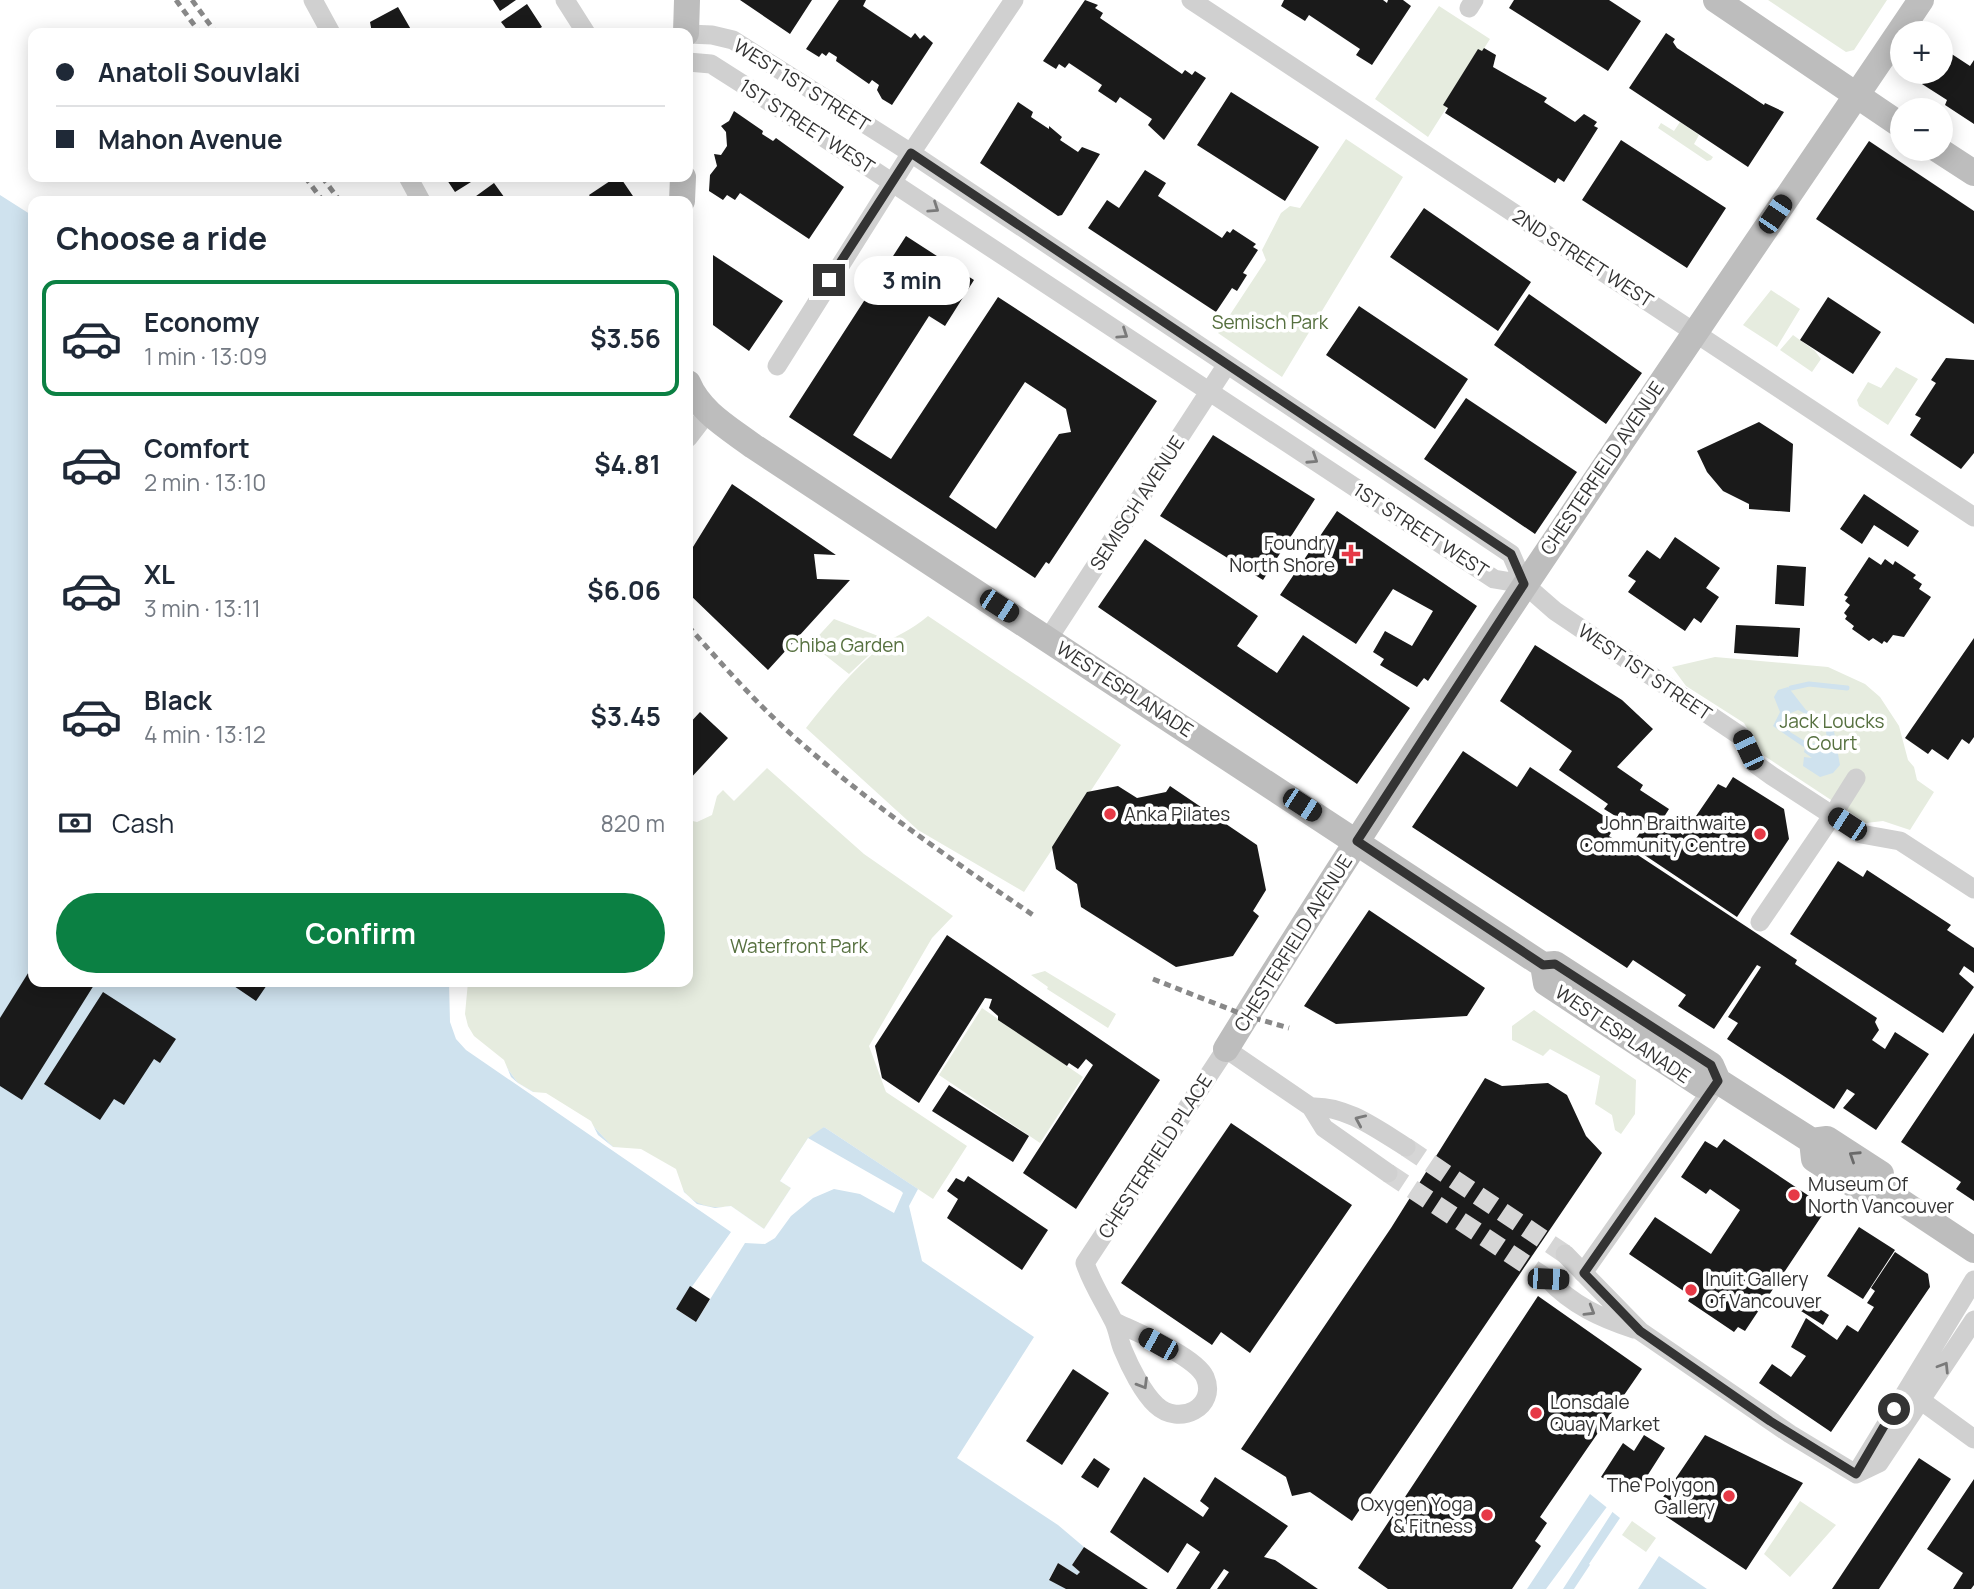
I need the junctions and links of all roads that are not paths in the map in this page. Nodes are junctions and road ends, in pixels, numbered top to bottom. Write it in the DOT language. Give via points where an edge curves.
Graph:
graph roads {
  1 [pos="313,0"];
  2 [pos="565,0"];
  3 [pos="687,0"];
  4 [pos="1014,0"];
  5 [pos="1191,0"];
  6 [pos="1716,0"];
  7 [pos="1921,0"];
  8 [pos="328,28"];
  9 [pos="583,28"];
  10 [pos="687,28"];
  11 [pos="693,34"];
  12 [pos="693,62"];
  13 [pos="1856,96"];
  14 [pos="1890,118"];
  15 [pos="911,153"];
  16 [pos="1953,159"];
  17 [pos="1974,173"];
  18 [pos="893,181"];
  19 [pos="1695,331"];
  20 [pos="777,366"];
  21 [pos="1226,366"];
  22 [pos="1209,391"];
  23 [pos="693,394"];
  24 [pos="708,412"];
  25 [pos="693,432"];
  26 [pos="1974,517"];
  27 [pos="1524,584"];
  28 [pos="1048,639"];
  29 [pos="1856,778"];
  30 [pos="1357,841"];
  31 [pos="1974,889"];
  32 [pos="1760,922"];
  33 [pos="1226,1049"];
  34 [pos="1718,1081"];
  35 [pos="1311,1107"];
  36 [pos="1406,1147"];
  37 [pos="1388,1173"];
  38 [pos="1974,1250"];
  39 [pos="1565,1254"];
  40 [pos="1584,1273"];
  41 [pos="1974,1280"];
  42 [pos="1974,1320"];
  43 [pos="1115,1322"];
  44 [pos="1640,1331"];
  45 [pos="1923,1402"];
  46 [pos="1974,1439"];
  47 [pos="1856,1474"];
  1 -- 8 [label="street"];
  2 -- 9 [label="street"];
  3 -- 10 [label="main road"];
  4 -- 15 [label="street"];
  5 -- 19 [label="street, 2ND STREET WEST"];
  6 -- 13 [label="main road"];
  7 -- 13 [label="main road, CHESTERFIELD AVENUE"];
  11 -- 15 [label="street, WEST 1ST STREET" via="733,40"];
  12 -- 18 [label="street, 1ST STREET WEST" via="711,64"];
  13 -- 14 [label="main road"];
  13 -- 19 [label="main road, CHESTERFIELD AVENUE"];
  15 -- 18 [label="street"];
  15 -- 21 [label="street, 1ST STREET WEST"];
  16 -- 17 [label="main road"];
  18 -- 20 [label="street"];
  18 -- 22 [label="street, 1ST STREET WEST, one-way"];
  19 -- 26 [label="street, 2ND STREET WEST"];
  19 -- 27 [label="main road, CHESTERFIELD AVENUE"];
  21 -- 22 [label="street, SEMISCH AVENUE"];
  21 -- 27 [label="street, 1ST STREET WEST" via="1511,554"];
  22 -- 27 [label="street, 1ST STREET WEST, one-way" via="1494,579"];
  22 -- 28 [label="street, SEMISCH AVENUE"];
  23 -- 24 [label="main road, WEST ESPLANADE"];
  24 -- 25 [label="street"];
  24 -- 28 [label="main road, WEST ESPLANADE"];
  27 -- 30 [label="main road, CHESTERFIELD AVENUE"];
  27 -- 31 [label="street, WEST 1ST STREET" via="1555,611 1742,737 1754,763 1772,776 1861,834 1900,841"];
  28 -- 30 [label="main road, WEST ESPLANADE"];
  29 -- 32 [label="street"];
  30 -- 33 [label="main road, CHESTERFIELD AVENUE"];
  30 -- 34 [label="main road, WEST ESPLANADE" via="1543,965 1555,964 1711,1065"];
  33 -- 35 [label="street"];
  33 -- 43 [label="street, CHESTERFIELD PLACE" via="1085,1263 1094,1289"];
  34 -- 38 [label="main road, WEST ESPLANADE" via="1812,1141 1814,1159 1868,1194 1882,1189"];
  34 -- 40 [label="street"];
  36 -- 35 [label="street, one-way" via="1329,1106"];
  35 -- 37 [label="street" via="1324,1128"];
  39 -- 40 [label="street"];
  40 -- 44 [label="street"];
  40 -- 44 [label="street, one-way" via="1566,1280 1548,1279 1596,1316"];
  41 -- 47 [label="street"];
  45 -- 42 [label="street, one-way"];
  43 -- 43 [label="street, one-way" via="1123,1350 1156,1405 1178,1415 1199,1408 1206,1394 1205,1378 1195,1365"];
  44 -- 47 [label="street"];
  45 -- 46 [label="street"];
  45 -- 47 [label="street" via="1880,1463"];
}
